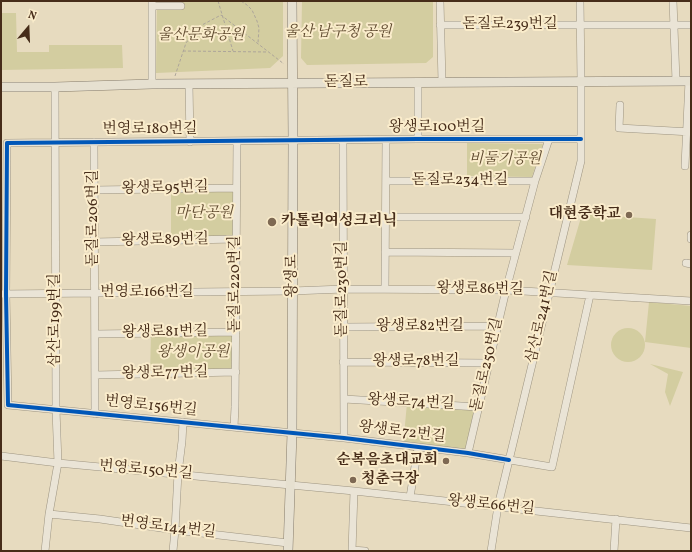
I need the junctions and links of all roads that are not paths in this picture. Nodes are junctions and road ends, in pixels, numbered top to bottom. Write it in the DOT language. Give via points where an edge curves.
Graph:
graph roads {
  1 [pos="292,1"];
  2 [pos="440,1"];
  3 [pos="580,1"];
  4 [pos="673,1"];
  5 [pos="152,3"];
  6 [pos="180,6"];
  7 [pos="440,25"];
  8 [pos="580,25"];
  9 [pos="673,25"];
  10 [pos="691,25"];
  11 [pos="581,81"];
  12 [pos="676,81"];
  13 [pos="690,81"];
  14 [pos="418,82"];
  15 [pos="442,82"];
  16 [pos="293,83"];
  17 [pos="152,84"];
  18 [pos="189,84"];
  19 [pos="1,87"];
  20 [pos="55,87"];
  21 [pos="620,105"];
  22 [pos="689,131"];
  23 [pos="418,139"];
  24 [pos="549,139"];
  25 [pos="581,139"];
  26 [pos="343,140"];
  27 [pos="386,140"];
  28 [pos="237,141"];
  29 [pos="293,141"];
  30 [pos="55,142"];
  31 [pos="94,142"];
  32 [pos="190,142"];
  33 [pos="685,166"];
  34 [pos="386,181"];
  35 [pos="535,181"];
  36 [pos="236,188"];
  37 [pos="94,190"];
  38 [pos="385,217"];
  39 [pos="526,217"];
  40 [pos="691,234"];
  41 [pos="236,239"];
  42 [pos="691,239"];
  43 [pos="94,242"];
  44 [pos="385,252"];
  45 [pos="516,253"];
  46 [pos="344,288"];
  47 [pos="385,289"];
  48 [pos="506,290"];
  49 [pos="292,291"];
  50 [pos="236,292"];
  51 [pos="549,292"];
  52 [pos="56,293"];
  53 [pos="95,293"];
  54 [pos="4,294"];
  55 [pos="590,295"];
  56 [pos="691,301"];
  57 [pos="497,326"];
  58 [pos="344,327"];
  59 [pos="236,332"];
  60 [pos="95,334"];
  61 [pos="344,362"];
  62 [pos="489,362"];
  63 [pos="236,372"];
  64 [pos="95,375"];
  65 [pos="344,399"];
  66 [pos="478,407"];
  67 [pos="56,410"];
  68 [pos="95,414"];
  69 [pos="184,422"];
  70 [pos="234,427"];
  71 [pos="292,433"];
  72 [pos="344,438"];
  73 [pos="418,448"];
  74 [pos="468,454"];
  75 [pos="1,456"];
  76 [pos="509,460"];
  77 [pos="58,463"];
  78 [pos="178,473"];
  79 [pos="291,485"];
  80 [pos="354,491"];
  81 [pos="410,497"];
  82 [pos="498,506"];
  83 [pos="49,514"];
  84 [pos="616,519"];
  85 [pos="691,528"];
  86 [pos="176,530"];
  87 [pos="288,547"];
  88 [pos="352,550"];
  89 [pos="45,551"];
  90 [pos="173,551"];
  91 [pos="364,551"];
  92 [pos="491,551"];
  93 [pos="614,551"];
  1 -- 16 [label="main road, 왕생로"];
  2 -- 7 [label="street, 돋질로239번길"];
  3 -- 8 [label="street, 삼산로241번길"];
  4 -- 9 [label="street"];
  5 -- 6 [label="street"];
  5 -- 17 [label="street"];
  7 -- 8 [label="street, 돋질로239번길"];
  7 -- 15 [label="street, 돋질로239번길"];
  8 -- 9 [label="street, 돋질로239번길"];
  8 -- 11 [label="street, 삼산로241번길"];
  9 -- 10 [label="street, 돋질로239번길"];
  9 -- 12 [label="street"];
  11 -- 12 [label="main road, 돋질로"];
  11 -- 15 [label="main road, 돋질로"];
  11 -- 25 [label="street, 삼산로241번길"];
  12 -- 13 [label="main road, 돋질로"];
  13 -- 22 [label="street"];
  14 -- 15 [label="main road, 돋질로"];
  14 -- 16 [label="main road, 돋질로"];
  14 -- 23 [label="street"];
  16 -- 18 [label="main road, 돋질로"];
  16 -- 29 [label="main road, 왕생로"];
  17 -- 18 [label="main road, 돋질로"];
  17 -- 20 [label="main road, 돋질로"];
  18 -- 32 [label="street"];
  19 -- 20 [label="main road, 돋질로"];
  20 -- 30 [label="street, 삼산로199번길"];
  21 -- 22 [label="street" via="619,128"];
  22 -- 33 [label="street"];
  23 -- 24 [label="street, 왕생로100번길"];
  23 -- 27 [label="street, 왕생로100번길"];
  24 -- 25 [label="street, 왕생로100번길"];
  24 -- 35 [label="street, 돋질로250번길"];
  25 -- 51 [label="street, 삼산로241번길" via="580,161"];
  26 -- 27 [label="street, 왕생로100번길"];
  26 -- 29 [label="street, 왕생로100번길"];
  26 -- 46 [label="street, 돋질로230번길"];
  27 -- 34 [label="street"];
  28 -- 29 [label="street, 번영로180번길"];
  28 -- 32 [label="street, 번영로180번길"];
  28 -- 36 [label="street, 돋질로220번길"];
  29 -- 49 [label="main road, 왕생로"];
  30 -- 31 [label="street, 번영로180번길"];
  30 -- 52 [label="street, 삼산로199번길"];
  30 -- 54 [label="street, 번영로180번길" via="7,143"];
  31 -- 32 [label="street, 번영로180번길"];
  31 -- 37 [label="street, 돋질로206번길"];
  34 -- 35 [label="street, 돋질로234번길"];
  34 -- 38 [label="street"];
  35 -- 39 [label="street, 돋질로250번길"];
  36 -- 37 [label="street, 왕생로95번길"];
  36 -- 41 [label="street, 돋질로220번길"];
  37 -- 43 [label="street, 돋질로206번길"];
  38 -- 39 [label="street"];
  38 -- 44 [label="street"];
  39 -- 45 [label="street, 돋질로250번길"];
  40 -- 42 [label="street"];
  41 -- 43 [label="street, 왕생로89번길"];
  41 -- 50 [label="street, 돋질로220번길"];
  43 -- 53 [label="street, 돋질로206번길"];
  44 -- 45 [label="street"];
  44 -- 47 [label="street"];
  45 -- 48 [label="street, 돋질로250번길"];
  46 -- 47 [label="street, 왕생로86번길"];
  46 -- 49 [label="street, 왕생로86번길"];
  46 -- 58 [label="street, 돋질로230번길"];
  47 -- 48 [label="street, 왕생로86번길"];
  48 -- 51 [label="street, 왕생로86번길"];
  48 -- 57 [label="street, 돋질로250번길"];
  49 -- 50 [label="street, 번영로166번길"];
  49 -- 71 [label="main road, 왕생로"];
  50 -- 53 [label="street, 번영로166번길"];
  50 -- 59 [label="street, 돋질로220번길"];
  51 -- 55 [label="street, 왕생로86번길"];
  51 -- 76 [label="street, 삼산로241번길"];
  52 -- 53 [label="street, 번영로166번길"];
  52 -- 54 [label="street, 번영로166번길"];
  52 -- 67 [label="street, 삼산로199번길"];
  53 -- 60 [label="street, 돋질로206번길"];
  54 -- 67 [label="street, 번영로156번길" via="8,405"];
  55 -- 56 [label="street, 왕생로86번길"];
  55 -- 76 [label="street, 왕생로72번길" via="552,467"];
  57 -- 58 [label="street, 왕생로82번길"];
  57 -- 62 [label="street, 돋질로250번길"];
  58 -- 61 [label="street, 돋질로230번길"];
  59 -- 60 [label="street, 왕생로81번길"];
  59 -- 63 [label="street, 돋질로220번길"];
  60 -- 64 [label="street, 돋질로206번길"];
  61 -- 62 [label="street, 왕생로78번길"];
  61 -- 65 [label="street, 돋질로230번길"];
  62 -- 66 [label="street, 돋질로250번길"];
  63 -- 64 [label="street, 왕생로77번길"];
  63 -- 70 [label="street, 돋질로220번길"];
  64 -- 68 [label="street, 돋질로206번길"];
  65 -- 66 [label="street, 왕생로74번길"];
  65 -- 72 [label="street, 돋질로230번길"];
  66 -- 74 [label="street, 돋질로250번길"];
  67 -- 68 [label="street, 번영로156번길"];
  67 -- 77 [label="street, 삼산로199번길"];
  68 -- 69 [label="street, 번영로156번길"];
  69 -- 70 [label="street, 번영로156번길"];
  69 -- 78 [label="street"];
  70 -- 71 [label="street, 번영로156번길"];
  71 -- 72 [label="street, 왕생로72번길"];
  71 -- 79 [label="main road, 왕생로"];
  72 -- 73 [label="street, 왕생로72번길"];
  73 -- 74 [label="street, 왕생로72번길"];
  73 -- 81 [label="street"];
  74 -- 76 [label="street, 왕생로72번길"];
  75 -- 77 [label="street, 번영로150번길"];
  76 -- 82 [label="street, 삼산로241번길"];
  77 -- 78 [label="street, 번영로150번길"];
  77 -- 83 [label="street, 삼산로199번길"];
  78 -- 79 [label="street, 번영로150번길"];
  78 -- 86 [label="street"];
  79 -- 80 [label="street, 왕생로66번길"];
  79 -- 87 [label="main road, 왕생로"];
  80 -- 81 [label="street, 왕생로66번길"];
  80 -- 88 [label="street"];
  81 -- 82 [label="street, 왕생로66번길"];
  82 -- 84 [label="street, 왕생로66번길"];
  82 -- 92 [label="street, 삼산로241번길"];
  83 -- 86 [label="street, 번영로144번길"];
  83 -- 89 [label="street, 삼산로199번길"];
  84 -- 85 [label="street, 왕생로66번길"];
  84 -- 93 [label="street"];
  86 -- 87 [label="street, 번영로144번길"];
  86 -- 90 [label="street"];
  88 -- 91 [label="street"];
}
